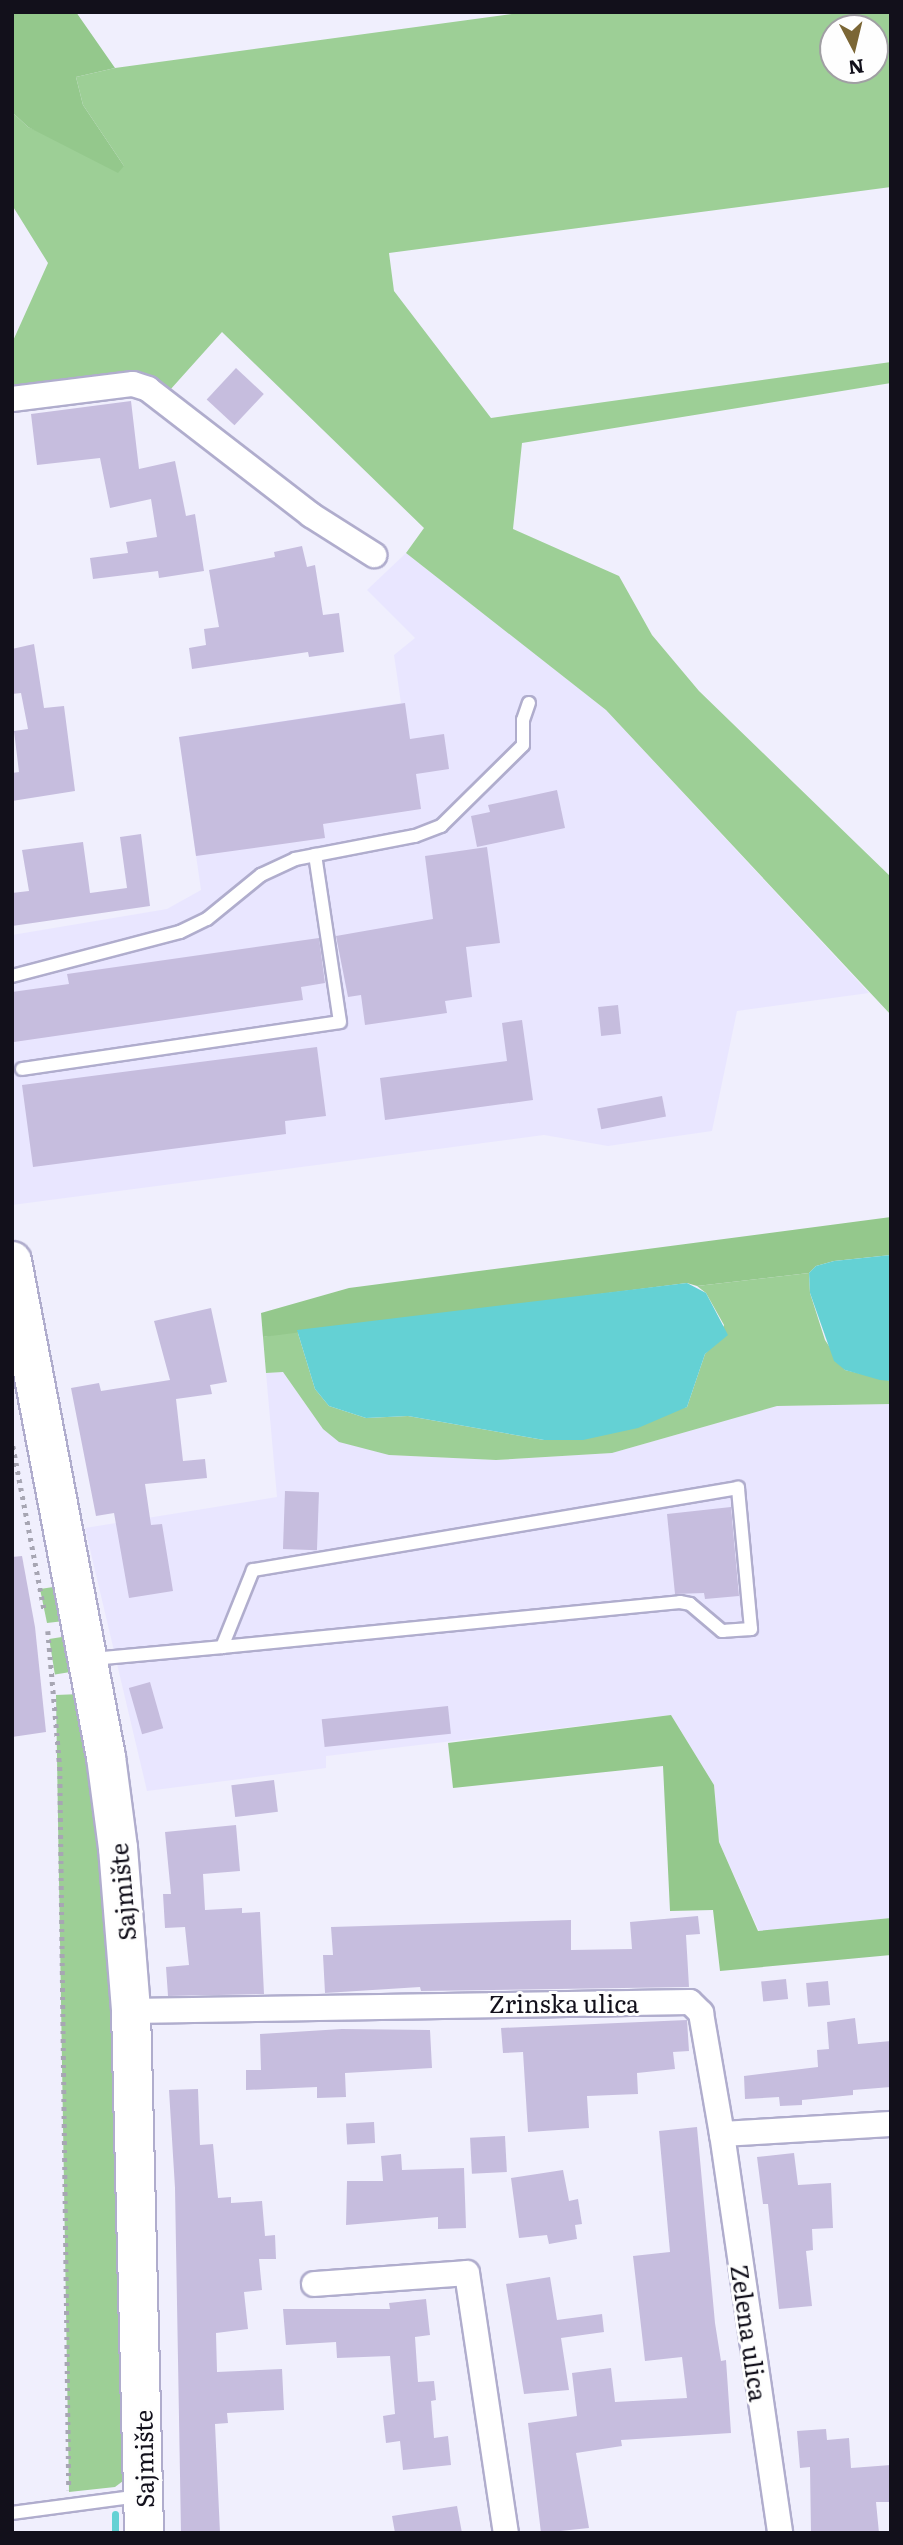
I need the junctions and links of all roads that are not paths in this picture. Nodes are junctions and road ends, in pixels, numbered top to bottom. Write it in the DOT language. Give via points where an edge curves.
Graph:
graph roads {
  1 [pos="12,398"];
  2 [pos="374,555"];
  3 [pos="529,703"];
  4 [pos="315,855"];
  5 [pos="12,976"];
  6 [pos="22,1069"];
  7 [pos="12,1261"];
  8 [pos="222,1647"];
  9 [pos="86,1660"];
  10 [pos="131,2011"];
  11 [pos="891,2124"];
  12 [pos="722,2134"];
  13 [pos="314,2284"];
  14 [pos="144,2496"];
  15 [pos="12,2513"];
  16 [pos="144,2533"];
  17 [pos="506,2533"];
  18 [pos="780,2533"];
  1 -- 2 [label="street" via="133,384 148,388 311,515"];
  3 -- 4 [label="lane" via="523,720 523,745 441,826 415,836"];
  4 -- 5 [label="lane" via="261,875 207,919 180,932"];
  4 -- 6 [label="lane" via="340,1022"];
  7 -- 9 [label="main road, Sajmište"];
  8 -- 8 [label="lane" via="253,1570 738,1488 751,1629 722,1631 690,1604 680,1602"];
  8 -- 9 [label="lane"];
  9 -- 10 [label="main road, Sajmište" via="118,1848"];
  10 -- 12 [label="street, Zrinska ulica" via="690,2002 701,2013"];
  10 -- 14 [label="main road, Sajmište"];
  11 -- 12 [label="street"];
  12 -- 18 [label="street, Zelena ulica"];
  13 -- 17 [label="street" via="467,2273"];
  14 -- 15 [label="lane"];
  14 -- 16 [label="main road, Sajmište"];
}
